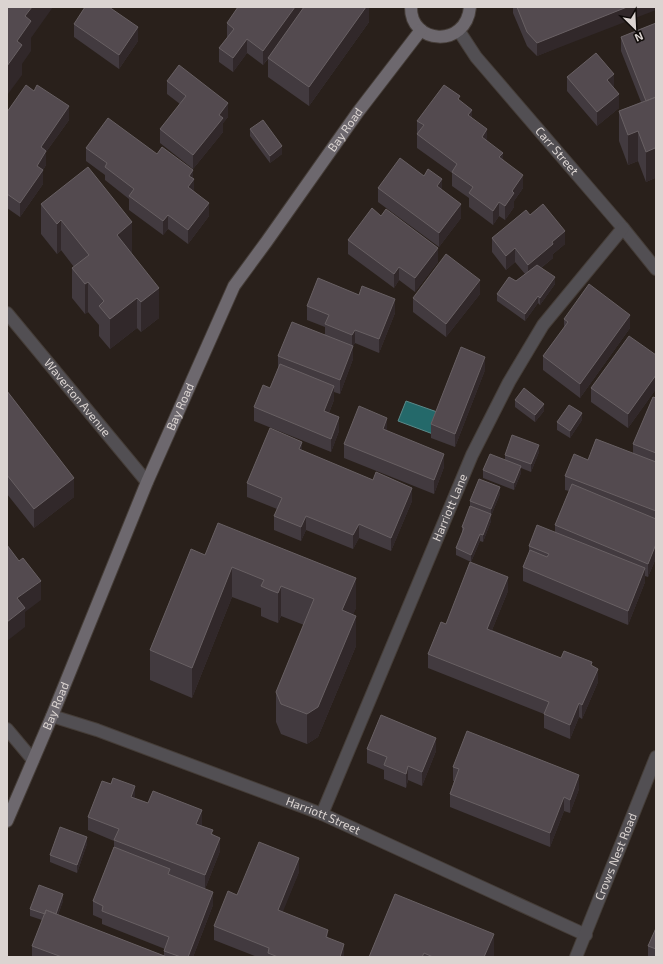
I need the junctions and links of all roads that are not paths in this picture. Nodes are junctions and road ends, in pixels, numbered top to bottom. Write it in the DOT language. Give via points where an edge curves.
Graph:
graph roads {
  1 [pos="411,7"];
  2 [pos="470,7"];
  3 [pos="421,30"];
  4 [pos="459,31"];
  5 [pos="623,228"];
  6 [pos="656,269"];
  7 [pos="7,313"];
  8 [pos="147,482"];
  9 [pos="52,716"];
  10 [pos="7,729"];
  11 [pos="656,757"];
  12 [pos="33,760"];
  13 [pos="322,814"];
  14 [pos="7,821"];
  15 [pos="586,935"];
  16 [pos="576,957"];
  1 -- 3 [label="street" via="411,13"];
  2 -- 4 [label="street" via="466,24"];
  3 -- 4 [label="street" via="430,36 440,37 450,36"];
  3 -- 8 [label="street, Bay Road" via="358,112 234,286"];
  4 -- 5 [label="street, Carr Street" via="476,57"];
  5 -- 6 [label="street, Carr Street"];
  5 -- 13 [label="street, Harriott Lane" via="543,325 505,388 472,455"];
  7 -- 8 [label="street, Waverton Avenue"];
  8 -- 9 [label="street, Bay Road"];
  9 -- 12 [label="street, Bay Road"];
  9 -- 13 [label="street, Harriott Street" via="97,730"];
  10 -- 12 [label="street"];
  11 -- 15 [label="street, Crows Nest Road"];
  12 -- 14 [label="street, Bay Road"];
  13 -- 15 [label="street, Harriott Street"];
  15 -- 16 [label="street, Crows Nest Road"];
}
